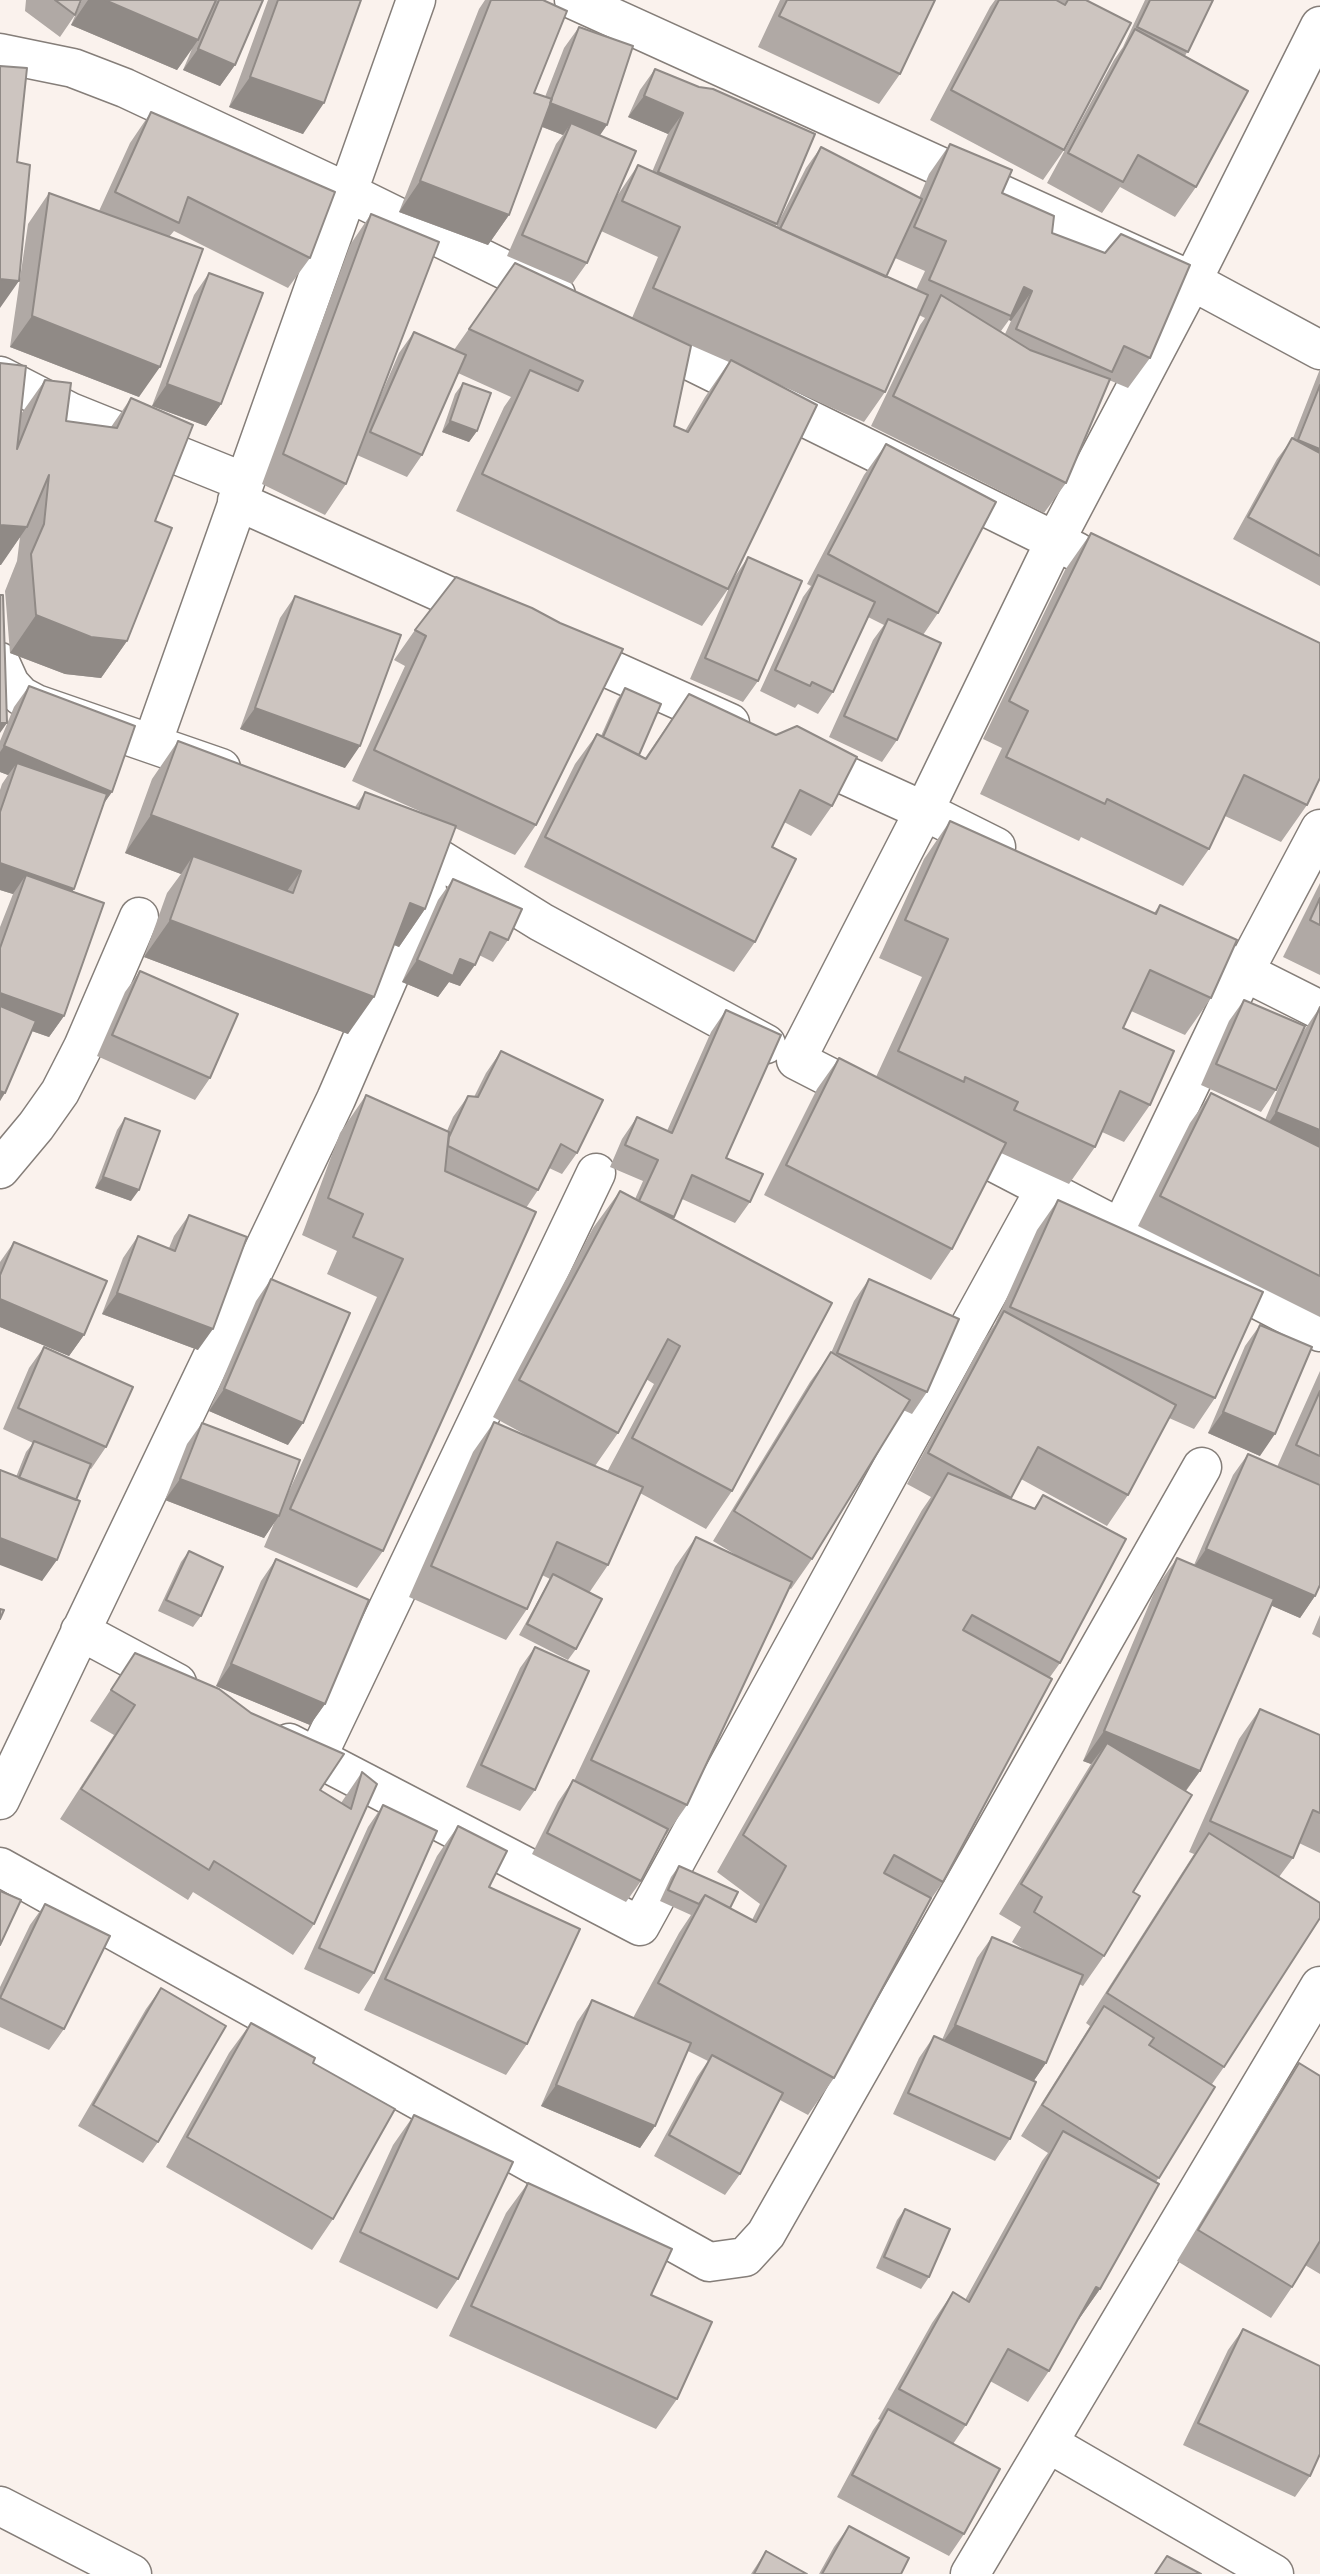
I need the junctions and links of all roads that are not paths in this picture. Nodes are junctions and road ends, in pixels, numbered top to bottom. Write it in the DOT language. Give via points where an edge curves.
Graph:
graph roads {
  1 [pos="416,0"];
  2 [pos="574,0"];
  3 [pos="1320,26"];
  4 [pos="0,53"];
  5 [pos="347,192"];
  6 [pos="1192,281"];
  7 [pos="1320,349"];
  8 [pos="0,376"];
  9 [pos="241,492"];
  10 [pos="1055,541"];
  11 [pos="1103,565"];
  12 [pos="0,662"];
  13 [pos="152,744"];
  14 [pos="254,780"];
  15 [pos="924,811"];
  16 [pos="367,821"];
  17 [pos="1320,829"];
  18 [pos="440,858"];
  19 [pos="1023,860"];
  20 [pos="139,917"];
  21 [pos="1146,922"];
  22 [pos="1244,972"];
  23 [pos="1320,1010"];
  24 [pos="796,1060"];
  25 [pos="0,1169"];
  26 [pos="596,1173"];
  27 [pos="1045,1189"];
  28 [pos="1121,1228"];
  29 [pos="1320,1332"];
  30 [pos="1202,1467"];
  31 [pos="80,1631"];
  32 [pos="210,1700"];
  33 [pos="257,1726"];
  34 [pos="317,1757"];
  35 [pos="0,1800"];
  36 [pos="0,1867"];
  37 [pos="1320,1986"];
  38 [pos="1048,2443"];
  39 [pos="0,2506"];
  40 [pos="132,2574"];
  41 [pos="970,2574"];
  42 [pos="1274,2574"];
  1 -- 5 [label="street"];
  2 -- 6 [label="street"];
  3 -- 6 [label="street"];
  4 -- 5 [label="street" via="73,68 125,88"];
  5 -- 9 [label="street"];
  5 -- 10 [label="street"];
  6 -- 7 [label="street"];
  6 -- 10 [label="street"];
  8 -- 9 [label="street"];
  9 -- 13 [label="street"];
  9 -- 15 [label="street" via="524,630"];
  10 -- 11 [label="street"];
  10 -- 15 [label="street"];
  12 -- 13 [label="street" via="21,696"];
  13 -- 14 [label="street"];
  15 -- 19 [label="street"];
  15 -- 24 [label="street"];
  16 -- 18 [label="street" via="403,835"];
  17 -- 22 [label="street"];
  18 -- 24 [label="street" via="541,922"];
  18 -- 31 [label="street" via="335,1099"];
  20 -- 25 [label="street" via="60,1093"];
  21 -- 22 [label="street"];
  22 -- 23 [label="street"];
  22 -- 28 [label="street"];
  24 -- 27 [label="street"];
  26 -- 34 [label="street"];
  27 -- 28 [label="street"];
  27 -- 34 [label="street" via="640,1926"];
  28 -- 29 [label="street"];
  30 -- 36 [label="street" via="766,2234 744,2257 709,2262"];
  31 -- 32 [label="street"];
  31 -- 35 [label="street"];
  33 -- 34 [label="street"];
  37 -- 38 [label="street"];
  38 -- 41 [label="street"];
  38 -- 42 [label="street"];
  39 -- 40 [label="street"];
}
